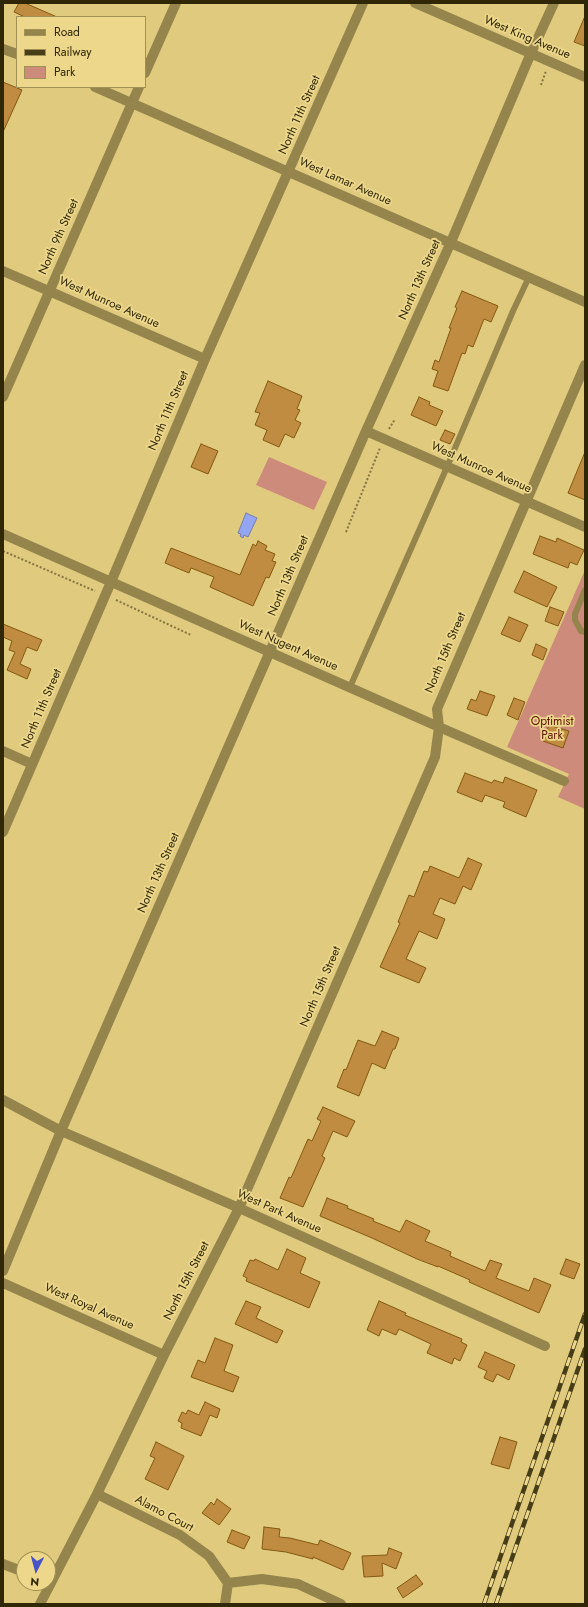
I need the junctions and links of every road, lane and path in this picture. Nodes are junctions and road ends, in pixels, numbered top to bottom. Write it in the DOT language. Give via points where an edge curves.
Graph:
graph roads {
  1 [pos="176,3"];
  2 [pos="363,3"];
  3 [pos="415,3"];
  4 [pos="554,3"];
  5 [pos="3,49"];
  6 [pos="531,53"];
  7 [pos="16,54"];
  8 [pos="547,70"];
  9 [pos="146,71"];
  10 [pos="585,77"];
  11 [pos="540,85"];
  12 [pos="97,88"];
  13 [pos="139,88"];
  14 [pos="132,102"];
  15 [pos="289,172"];
  16 [pos="451,242"];
  17 [pos="3,270"];
  18 [pos="529,277"];
  19 [pos="50,291"];
  20 [pos="585,302"];
  21 [pos="205,359"];
  22 [pos="585,365"];
  23 [pos="3,397"];
  24 [pos="395,419"];
  25 [pos="389,430"];
  26 [pos="366,431"];
  27 [pos="381,446"];
  28 [pos="447,467"];
  29 [pos="525,502"];
  30 [pos="585,527"];
  31 [pos="346,532"];
  32 [pos="3,534"];
  33 [pos="3,551"];
  34 [pos="111,582"];
  35 [pos="585,590"];
  36 [pos="98,592"];
  37 [pos="116,600"];
  38 [pos="585,632"];
  39 [pos="191,634"];
  40 [pos="270,652"];
  41 [pos="350,687"];
  42 [pos="439,727"];
  43 [pos="3,751"];
  44 [pos="32,764"];
  45 [pos="564,781"];
  46 [pos="3,832"];
  47 [pos="3,1100"];
  48 [pos="61,1132"];
  49 [pos="240,1208"];
  50 [pos="3,1271"];
  51 [pos="3,1283"];
  52 [pos="545,1346"];
  53 [pos="164,1355"];
  54 [pos="97,1494"];
  55 [pos="3,1564"];
  56 [pos="16,1569"];
  57 [pos="56,1570"];
  58 [pos="228,1583"];
  59 [pos="46,1591"];
  60 [pos="40,1604"];
  61 [pos="225,1604"];
  62 [pos="342,1604"];
  1 -- 9 [label="street"];
  2 -- 15 [label="street, North 11th Street"];
  3 -- 6 [label="street, West King Avenue"];
  4 -- 6 [label="street, North 13th Street"];
  5 -- 7 [label="street"];
  6 -- 10 [label="street, West King Avenue"];
  6 -- 16 [label="street, North 13th Street"];
  8 -- 11 [label="path"];
  12 -- 14 [label="street, West Lamar Avenue"];
  13 -- 14 [label="street, North 9th Street"];
  14 -- 15 [label="street, West Lamar Avenue"];
  14 -- 19 [label="street, North 9th Street"];
  15 -- 16 [label="street, West Lamar Avenue"];
  15 -- 21 [label="street, North 11th Street"];
  16 -- 18 [label="street, West Lamar Avenue"];
  16 -- 26 [label="street, North 13th Street"];
  17 -- 19 [label="street, West Munroe Avenue"];
  18 -- 20 [label="street, West Lamar Avenue"];
  18 -- 28 [label="lane"];
  19 -- 21 [label="street, West Munroe Avenue"];
  19 -- 23 [label="street, North 9th Street"];
  21 -- 34 [label="street, North 11th Street"];
  22 -- 29 [label="street, North 15th Street"];
  24 -- 25 [label="path"];
  26 -- 28 [label="street, West Munroe Avenue"];
  26 -- 40 [label="street, North 13th Street"];
  27 -- 31 [label="path"];
  28 -- 29 [label="street, West Munroe Avenue"];
  28 -- 41 [label="lane"];
  29 -- 30 [label="street, West Munroe Avenue"];
  29 -- 42 [label="street, North 15th Street" via="437,709"];
  32 -- 34 [label="street, West Nugent Avenue"];
  33 -- 36 [label="path"];
  34 -- 40 [label="street, West Nugent Avenue"];
  34 -- 44 [label="street, North 11th Street"];
  35 -- 38 [label="lane" via="574,620 581,631"];
  37 -- 39 [label="path"];
  40 -- 41 [label="street, West Nugent Avenue"];
  40 -- 48 [label="street, North 13th Street"];
  41 -- 42 [label="street, West Nugent Avenue"];
  42 -- 45 [label="street, West Nugent Avenue"];
  42 -- 49 [label="street, North 15th Street" via="435,757"];
  43 -- 44 [label="street"];
  44 -- 46 [label="street, North 11th Street"];
  47 -- 48 [label="street, West Park Avenue"];
  48 -- 49 [label="street, West Park Avenue"];
  48 -- 50 [label="street, North 13th Street"];
  49 -- 52 [label="street, West Park Avenue"];
  49 -- 53 [label="street, North 15th Street"];
  51 -- 53 [label="street, West Royal Avenue"];
  53 -- 54 [label="street, North 15th Street"];
  54 -- 57 [label="street, North 15th Street"];
  54 -- 58 [label="street, Alamo Court" via="180,1535 209,1556"];
  55 -- 56 [label="street"];
  58 -- 61 [label="street"];
  58 -- 62 [label="street" via="262,1579 298,1584"];
  59 -- 60 [label="street, North 15th Street"];
}
